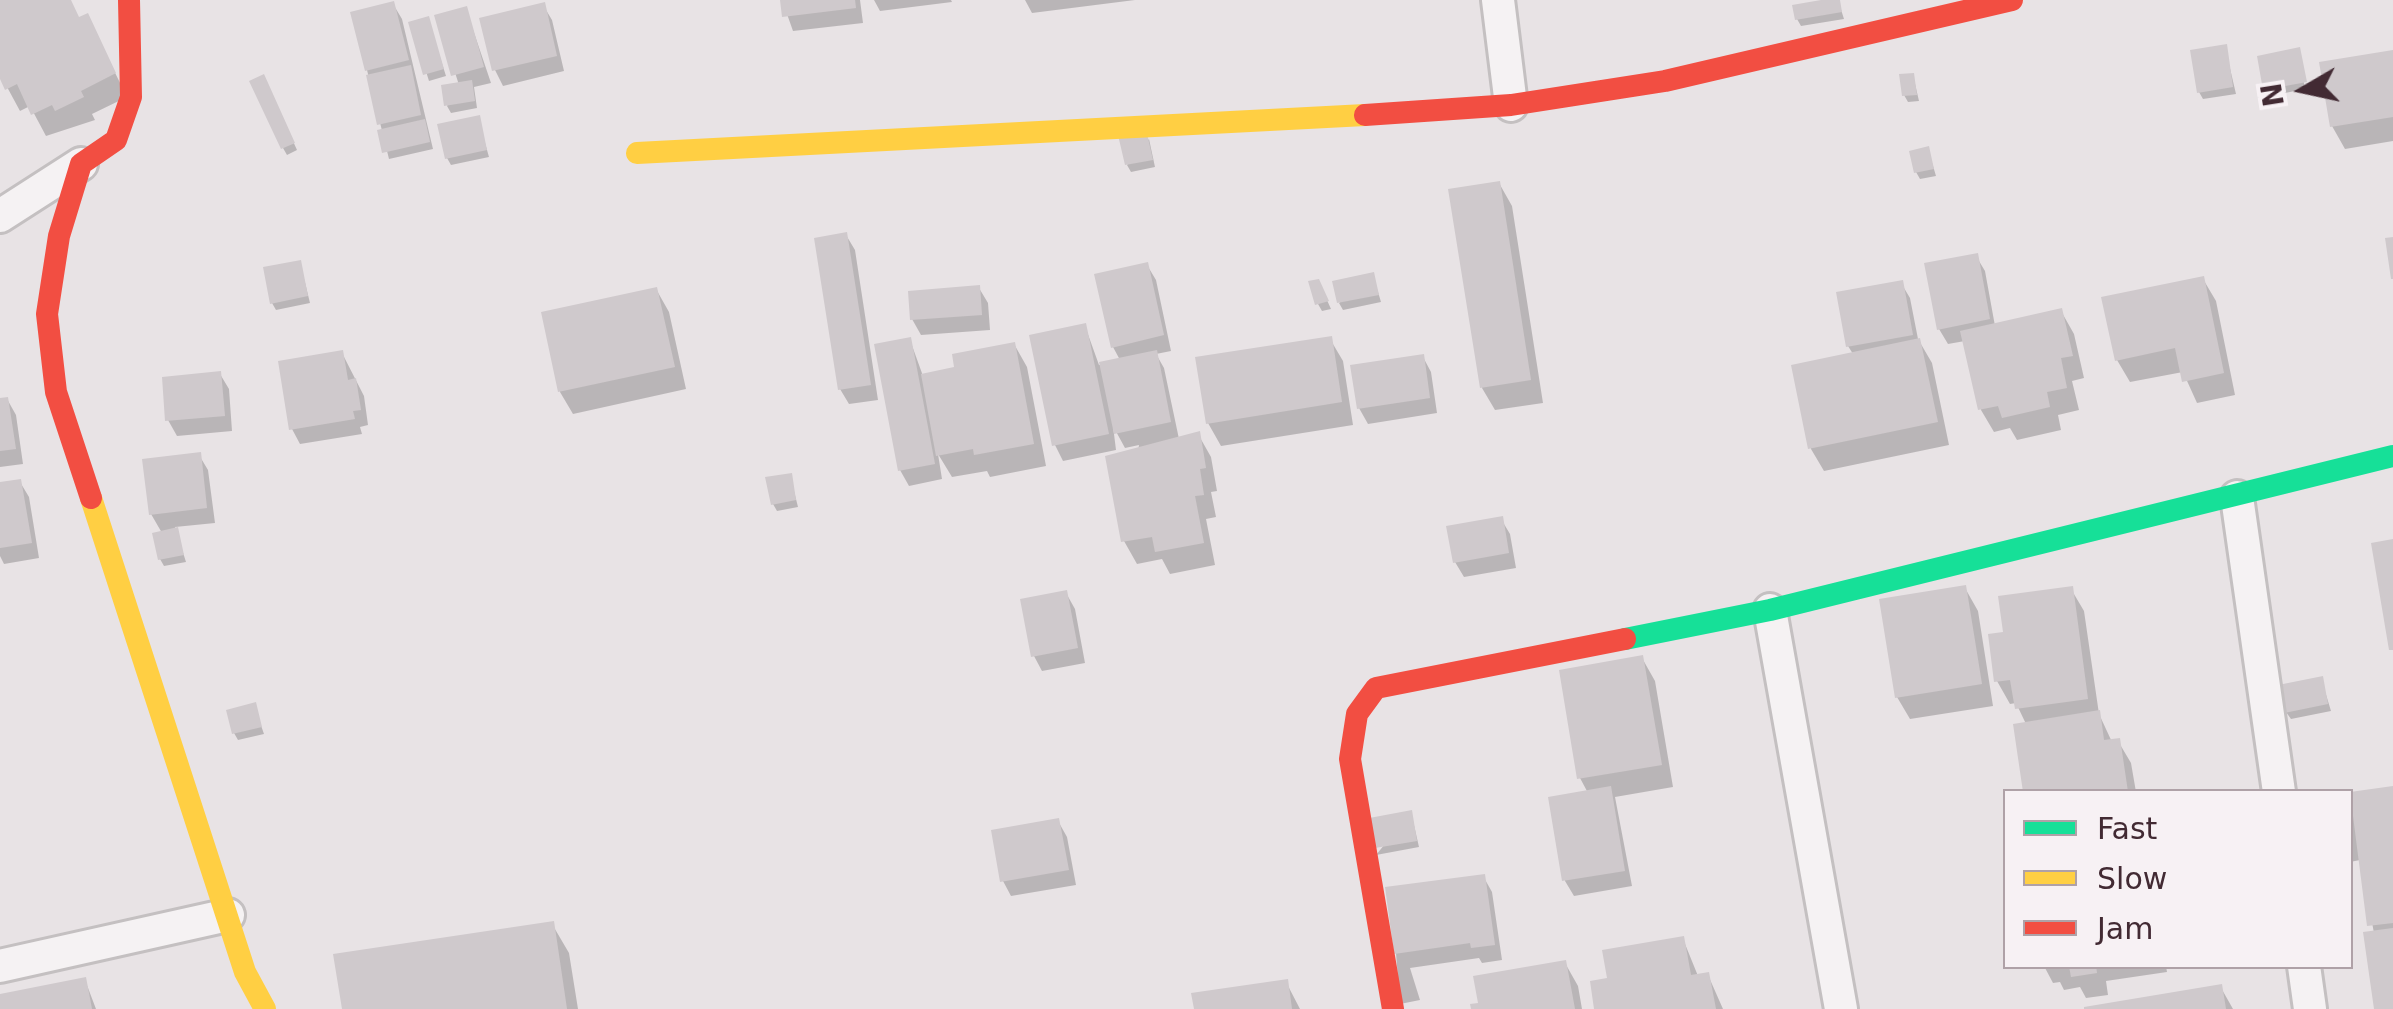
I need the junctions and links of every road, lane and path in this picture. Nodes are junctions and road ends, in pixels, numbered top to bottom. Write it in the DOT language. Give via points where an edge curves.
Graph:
graph roads {
  1 [pos="129,0"];
  2 [pos="1498,0"];
  3 [pos="2012,0"];
  4 [pos="1512,105"];
  5 [pos="637,152"];
  6 [pos="81,164"];
  7 [pos="0,216"];
  8 [pos="2393,456"];
  9 [pos="2236,497"];
  10 [pos="1770,610"];
  11 [pos="2279,789"];
  12 [pos="228,915"];
  13 [pos="0,966"];
  14 [pos="2304,969"];
  15 [pos="265,1009"];
  16 [pos="1393,1009"];
  17 [pos="1840,1009"];
  18 [pos="2310,1009"];
  1 -- 6 [label="street" via="131,97 116,140"];
  2 -- 4 [label="street"];
  3 -- 4 [label="street" via="1665,80"];
  4 -- 5 [label="street"];
  6 -- 7 [label="street"];
  6 -- 12 [label="street" via="59,236 47,314 56,392"];
  8 -- 9 [label="street"];
  9 -- 10 [label="street"];
  9 -- 11 [label="street"];
  10 -- 16 [label="street" via="1376,688 1356,714 1350,759"];
  10 -- 17 [label="street"];
  12 -- 13 [label="street"];
  12 -- 15 [label="street" via="245,972"];
  14 -- 18 [label="street"];
}
